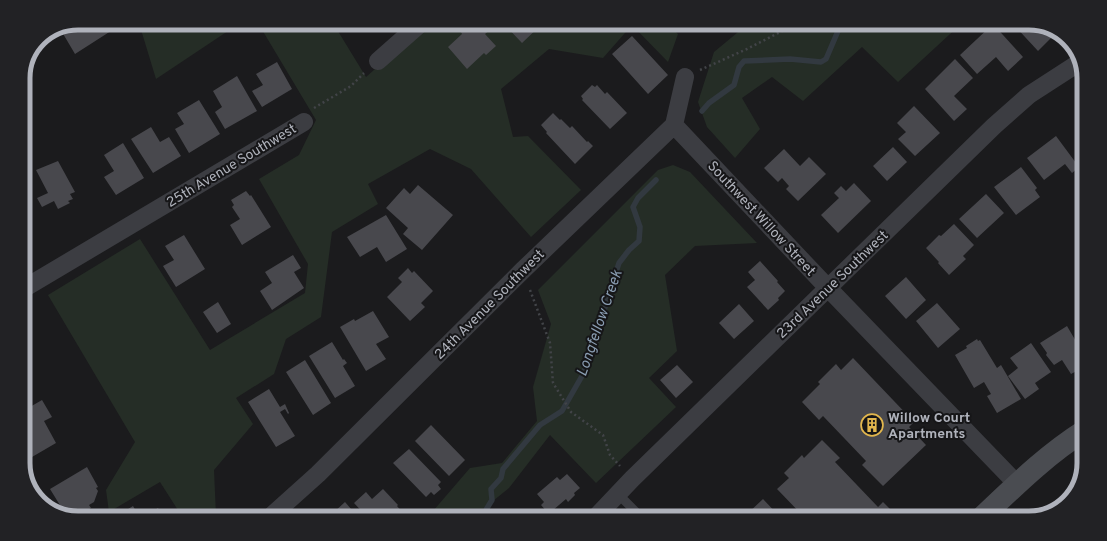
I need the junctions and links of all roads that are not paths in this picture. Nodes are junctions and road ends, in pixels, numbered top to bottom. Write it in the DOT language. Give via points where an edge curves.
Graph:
graph roads {
  1 [pos="413,30"];
  2 [pos="378,61"];
  3 [pos="1075,65"];
  4 [pos="685,77"];
  5 [pos="304,122"];
  6 [pos="674,125"];
  7 [pos="30,285"];
  8 [pos="828,288"];
  9 [pos="1077,435"];
  10 [pos="1017,484"];
  11 [pos="618,494"];
  12 [pos="277,511"];
  13 [pos="602,511"];
  14 [pos="635,511"];
  15 [pos="988,511"];
  1 -- 2 [label="street"];
  3 -- 8 [label="street, 23rd Avenue Southwest" via="1029,95 994,126"];
  4 -- 6 [label="street"];
  5 -- 7 [label="street, 25th Avenue Southwest"];
  6 -- 8 [label="street, Southwest Willow Street"];
  6 -- 12 [label="street, 24th Avenue Southwest" via="523,270 318,474"];
  8 -- 10 [label="street, Southwest Willow Street"];
  8 -- 11 [label="street, 23rd Avenue Southwest"];
  9 -- 10 [label="main road"];
  10 -- 15 [label="main road"];
  11 -- 13 [label="street, 23rd Avenue Southwest"];
  11 -- 14 [label="lane"];
}
